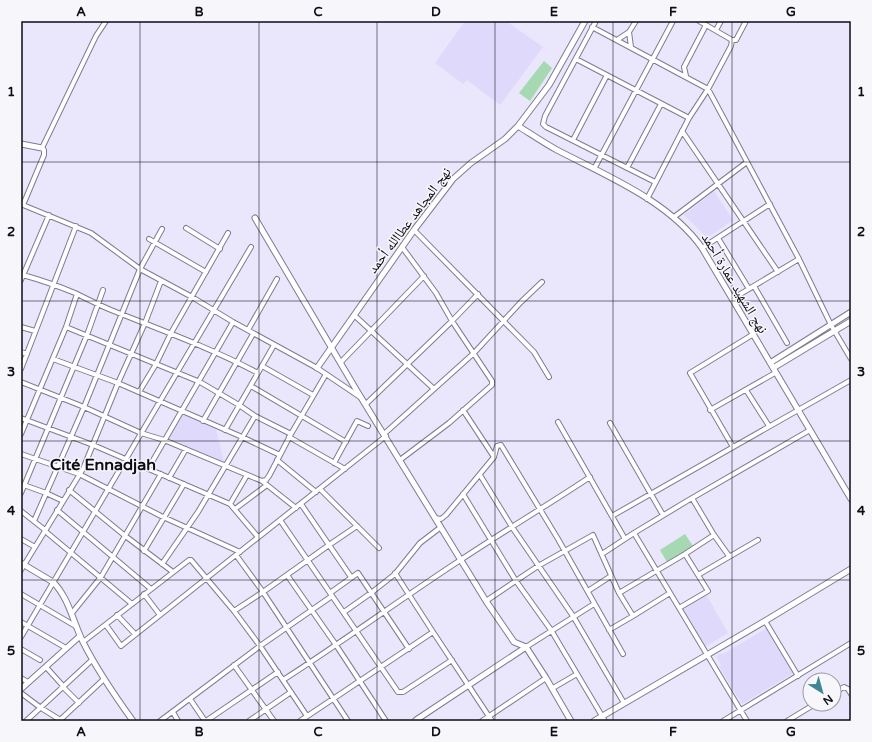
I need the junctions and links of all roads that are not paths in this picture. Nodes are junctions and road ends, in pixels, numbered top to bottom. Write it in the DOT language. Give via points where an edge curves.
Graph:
graph roads {
  1 [pos="106,21"];
  2 [pos="586,21"];
  3 [pos="596,21"];
  4 [pos="636,21"];
  5 [pos="673,21"];
  6 [pos="700,21"];
  7 [pos="721,21"];
  8 [pos="746,21"];
  9 [pos="706,25"];
  10 [pos="592,27"];
  11 [pos="716,30"];
  12 [pos="629,32"];
  13 [pos="617,40"];
  14 [pos="732,40"];
  15 [pos="631,47"];
  16 [pos="652,58"];
  17 [pos="576,59"];
  18 [pos="684,67"];
  19 [pos="674,70"];
  20 [pos="607,75"];
  21 [pos="686,76"];
  22 [pos="708,89"];
  23 [pos="636,91"];
  24 [pos="661,104"];
  25 [pos="689,118"];
  26 [pos="518,126"];
  27 [pos="682,131"];
  28 [pos="573,140"];
  29 [pos="21,144"];
  30 [pos="42,148"];
  31 [pos="601,154"];
  32 [pos="747,162"];
  33 [pos="627,168"];
  34 [pos="594,169"];
  35 [pos="655,182"];
  36 [pos="718,184"];
  37 [pos="646,198"];
  38 [pos="770,204"];
  39 [pos="49,215"];
  40 [pos="674,217"];
  41 [pos="255,218"];
  42 [pos="743,221"];
  43 [pos="76,226"];
  44 [pos="186,228"];
  45 [pos="162,229"];
  46 [pos="414,230"];
  47 [pos="228,233"];
  48 [pos="718,238"];
  49 [pos="149,239"];
  50 [pos="155,243"];
  51 [pos="251,247"];
  52 [pos="402,247"];
  53 [pos="702,248"];
  54 [pos="220,249"];
  55 [pos="799,259"];
  56 [pos="140,269"];
  57 [pos="206,272"];
  58 [pos="778,272"];
  59 [pos="23,275"];
  60 [pos="424,276"];
  61 [pos="277,279"];
  62 [pos="21,280"];
  63 [pos="161,281"];
  64 [pos="542,282"];
  65 [pos="53,284"];
  66 [pos="754,286"];
  67 [pos="749,289"];
  68 [pos="103,290"];
  69 [pos="77,294"];
  70 [pos="478,294"];
  71 [pos="192,297"];
  72 [pos="732,299"];
  73 [pos="98,305"];
  74 [pos="214,310"];
  75 [pos="851,312"];
  76 [pos="122,314"];
  77 [pos="354,315"];
  78 [pos="504,320"];
  79 [pos="452,321"];
  80 [pos="851,321"];
  81 [pos="233,322"];
  82 [pos="145,323"];
  83 [pos="831,325"];
  84 [pos="21,327"];
  85 [pos="66,327"];
  86 [pos="248,330"];
  87 [pos="372,330"];
  88 [pos="35,331"];
  89 [pos="834,331"];
  90 [pos="171,333"];
  91 [pos="253,334"];
  92 [pos="752,334"];
  93 [pos="88,335"];
  94 [pos="194,343"];
  95 [pos="787,343"];
  96 [pos="109,344"];
  97 [pos="274,345"];
  98 [pos="332,348"];
  99 [pos="21,352"];
  100 [pos="474,352"];
  101 [pos="216,353"];
  102 [pos="28,354"];
  103 [pos="131,354"];
  104 [pos="53,359"];
  105 [pos="851,359"];
  106 [pos="237,362"];
  107 [pos="341,362"];
  108 [pos="770,363"];
  109 [pos="156,364"];
  110 [pos="407,364"];
  111 [pos="74,366"];
  112 [pos="262,366"];
  113 [pos="317,368"];
  114 [pos="21,369"];
  115 [pos="774,371"];
  116 [pos="176,372"];
  117 [pos="258,373"];
  118 [pos="97,374"];
  119 [pos="326,374"];
  120 [pos="549,377"];
  121 [pos="851,380"];
  122 [pos="21,382"];
  123 [pos="200,382"];
  124 [pos="118,383"];
  125 [pos="251,386"];
  126 [pos="40,389"];
  127 [pos="434,389"];
  128 [pos="746,390"];
  129 [pos="139,392"];
  130 [pos="219,393"];
  131 [pos="314,395"];
  132 [pos="61,397"];
  133 [pos="362,398"];
  134 [pos="159,402"];
  135 [pos="366,404"];
  136 [pos="239,405"];
  137 [pos="84,406"];
  138 [pos="463,410"];
  139 [pos="710,410"];
  140 [pos="798,410"];
  141 [pos="182,411"];
  142 [pos="105,416"];
  143 [pos="255,416"];
  144 [pos="301,416"];
  145 [pos="21,418"];
  146 [pos="27,420"];
  147 [pos="203,421"];
  148 [pos="558,422"];
  149 [pos="610,423"];
  150 [pos="368,426"];
  151 [pos="769,426"];
  152 [pos="48,427"];
  153 [pos="224,430"];
  154 [pos="810,430"];
  155 [pos="141,433"];
  156 [pos="21,434"];
  157 [pos="385,435"];
  158 [pos="290,436"];
  159 [pos="71,437"];
  160 [pos="242,437"];
  161 [pos="164,440"];
  162 [pos="346,442"];
  163 [pos="93,445"];
  164 [pos="733,447"];
  165 [pos="186,450"];
  166 [pos="21,454"];
  167 [pos="280,455"];
  168 [pos="494,457"];
  169 [pos="34,459"];
  170 [pos="126,460"];
  171 [pos="277,460"];
  172 [pos="400,460"];
  173 [pos="334,463"];
  174 [pos="225,466"];
  175 [pos="57,467"];
  176 [pos="148,469"];
  177 [pos="345,469"];
  178 [pos="79,474"];
  179 [pos="161,474"];
  180 [pos="247,475"];
  181 [pos="480,475"];
  182 [pos="590,477"];
  183 [pos="21,478"];
  184 [pos="169,478"];
  185 [pos="262,481"];
  186 [pos="25,483"];
  187 [pos="184,484"];
  188 [pos="267,485"];
  189 [pos="108,489"];
  190 [pos="320,489"];
  191 [pos="69,490"];
  192 [pos="316,492"];
  193 [pos="21,493"];
  194 [pos="46,493"];
  195 [pos="463,494"];
  196 [pos="651,494"];
  197 [pos="208,495"];
  198 [pos="692,498"];
  199 [pos="851,499"];
  200 [pos="63,501"];
  201 [pos="230,504"];
  202 [pos="301,504"];
  203 [pos="142,507"];
  204 [pos="296,508"];
  205 [pos="235,509"];
  206 [pos="541,509"];
  207 [pos="57,510"];
  208 [pos="21,511"];
  209 [pos="96,511"];
  210 [pos="663,515"];
  211 [pos="612,516"];
  212 [pos="164,518"];
  213 [pos="435,518"];
  214 [pos="34,520"];
  215 [pos="280,520"];
  216 [pos="357,526"];
  217 [pos="512,526"];
  218 [pos="441,527"];
  219 [pos="187,528"];
  220 [pos="45,530"];
  221 [pos="82,532"];
  222 [pos="634,534"];
  223 [pos="124,535"];
  224 [pos="714,535"];
  225 [pos="258,537"];
  226 [pos="21,539"];
  227 [pos="626,539"];
  228 [pos="758,540"];
  229 [pos="490,541"];
  230 [pos="329,545"];
  231 [pos="35,547"];
  232 [pos="379,548"];
  233 [pos="144,551"];
  234 [pos="565,551"];
  235 [pos="71,552"];
  236 [pos="238,554"];
  237 [pos="602,554"];
  238 [pos="686,554"];
  239 [pos="112,556"];
  240 [pos="729,556"];
  241 [pos="461,559"];
  242 [pos="308,561"];
  243 [pos="22,564"];
  244 [pos="162,564"];
  245 [pos="538,566"];
  246 [pos="851,569"];
  247 [pos="21,570"];
  248 [pos="657,570"];
  249 [pos="173,572"];
  250 [pos="396,573"];
  251 [pos="287,575"];
  252 [pos="698,575"];
  253 [pos="611,576"];
  254 [pos="101,577"];
  255 [pos="351,577"];
  256 [pos="206,578"];
  257 [pos="516,581"];
  258 [pos="53,582"];
  259 [pos="151,589"];
  260 [pos="588,591"];
  261 [pos="263,592"];
  262 [pos="371,593"];
  263 [pos="619,593"];
  264 [pos="670,593"];
  265 [pos="21,594"];
  266 [pos="144,594"];
  267 [pos="331,594"];
  268 [pos="410,595"];
  269 [pos="486,601"];
  270 [pos="40,604"];
  271 [pos="132,604"];
  272 [pos="594,604"];
  273 [pos="679,608"];
  274 [pos="311,610"];
  275 [pos="234,611"];
  276 [pos="344,612"];
  277 [pos="385,612"];
  278 [pos="72,613"];
  279 [pos="160,614"];
  280 [pos="117,615"];
  281 [pos="573,616"];
  282 [pos="633,616"];
  283 [pos="765,621"];
  284 [pos="21,622"];
  285 [pos="106,625"];
  286 [pos="28,626"];
  287 [pos="77,627"];
  288 [pos="286,628"];
  289 [pos="551,630"];
  290 [pos="609,630"];
  291 [pos="357,631"];
  292 [pos="433,632"];
  293 [pos="135,634"];
  294 [pos="80,636"];
  295 [pos="21,637"];
  296 [pos="83,642"];
  297 [pos="851,643"];
  298 [pos="336,645"];
  299 [pos="260,646"];
  300 [pos="526,647"];
  301 [pos="66,648"];
  302 [pos="409,648"];
  303 [pos="21,650"];
  304 [pos="623,654"];
  305 [pos="707,654"];
  306 [pos="40,660"];
  307 [pos="92,660"];
  308 [pos="452,660"];
  309 [pos="310,663"];
  310 [pos="234,665"];
  311 [pos="46,667"];
  312 [pos="381,667"];
  313 [pos="278,672"];
  314 [pos="577,674"];
  315 [pos="798,676"];
  316 [pos="21,678"];
  317 [pos="546,678"];
  318 [pos="104,679"];
  319 [pos="283,680"];
  320 [pos="28,682"];
  321 [pos="360,682"];
  322 [pos="468,685"];
  323 [pos="63,687"];
  324 [pos="552,688"];
  325 [pos="21,689"];
  326 [pos="842,689"];
  327 [pos="252,690"];
  328 [pos="291,692"];
  329 [pos="21,693"];
  330 [pos="851,694"];
  331 [pos="190,699"];
  332 [pos="334,699"];
  333 [pos="79,703"];
  334 [pos="624,703"];
  335 [pos="40,708"];
  336 [pos="266,709"];
  337 [pos="740,710"];
  338 [pos="173,712"];
  339 [pos="802,712"];
  340 [pos="307,716"];
  341 [pos="489,716"];
  342 [pos="602,716"];
  343 [pos="26,721"];
  344 [pos="61,721"];
  345 [pos="133,721"];
  346 [pos="160,721"];
  347 [pos="178,721"];
  348 [pos="205,721"];
  349 [pos="249,721"];
  350 [pos="274,721"];
  351 [pos="300,721"];
  352 [pos="348,721"];
  353 [pos="386,721"];
  354 [pos="416,721"];
  355 [pos="482,721"];
  356 [pos="492,721"];
  357 [pos="572,721"];
  358 [pos="594,721"];
  359 [pos="605,721"];
  360 [pos="723,721"];
  361 [pos="747,721"];
  362 [pos="787,721"];
  1 -- 30 [label="street" via="96,36"];
  2 -- 26 [label="street, نهج المجاهد عطاالله أحمد" via="548,85"];
  3 -- 10 [label="street"];
  4 -- 12 [label="street"];
  5 -- 16 [label="street"];
  6 -- 9 [label="street"];
  7 -- 11 [label="street"];
  8 -- 14 [label="street" via="736,40"];
  9 -- 11 [label="street"];
  9 -- 18 [label="street"];
  10 -- 13 [label="street"];
  10 -- 17 [label="street"];
  11 -- 14 [label="street"];
  12 -- 13 [label="street"];
  12 -- 15 [label="street"];
  13 -- 15 [label="street"];
  14 -- 22 [label="street"];
  15 -- 16 [label="street"];
  16 -- 19 [label="street"];
  16 -- 23 [label="street"];
  17 -- 20 [label="street"];
  17 -- 28 [label="street" via="543,121 546,127"];
  18 -- 19 [label="street"];
  18 -- 21 [label="street"];
  19 -- 21 [label="street"];
  20 -- 23 [label="street"];
  20 -- 28 [label="street"];
  21 -- 22 [label="street"];
  22 -- 25 [label="street"];
  22 -- 32 [label="street"];
  23 -- 24 [label="street"];
  23 -- 31 [label="street"];
  24 -- 25 [label="street"];
  24 -- 33 [label="street"];
  25 -- 27 [label="street"];
  26 -- 34 [label="street, نهج الشهيد عمارة أحمد" via="556,150"];
  26 -- 46 [label="street, نهج المجاهد عطاالله أحمد" via="453,179"];
  27 -- 35 [label="street"];
  27 -- 36 [label="street"];
  28 -- 31 [label="street"];
  29 -- 30 [label="street"];
  30 -- 39 [label="street" via="44,156 23,204"];
  31 -- 33 [label="street"];
  31 -- 34 [label="street"];
  32 -- 36 [label="street"];
  32 -- 38 [label="street"];
  33 -- 35 [label="street"];
  34 -- 37 [label="street, نهج الشهيد عمارة أحمد"];
  35 -- 37 [label="street"];
  36 -- 40 [label="street"];
  36 -- 42 [label="street"];
  37 -- 40 [label="street, نهج الشهيد عمارة أحمد"];
  38 -- 42 [label="street"];
  38 -- 55 [label="street"];
  39 -- 43 [label="street"];
  39 -- 59 [label="street"];
  40 -- 53 [label="street, نهج الشهيد عمارة أحمد"];
  41 -- 98 [label="street"];
  42 -- 48 [label="street"];
  42 -- 58 [label="street"];
  43 -- 56 [label="street" via="101,239"];
  43 -- 65 [label="street"];
  44 -- 54 [label="street"];
  45 -- 50 [label="street"];
  46 -- 52 [label="street, نهج المجاهد عطاالله أحمد"];
  46 -- 70 [label="street"];
  47 -- 54 [label="street"];
  48 -- 53 [label="street"];
  48 -- 67 [label="street"];
  49 -- 50 [label="street"];
  50 -- 56 [label="street"];
  50 -- 57 [label="street"];
  51 -- 74 [label="street"];
  52 -- 60 [label="street"];
  52 -- 77 [label="street, نهج المجاهد عطاالله أحمد"];
  53 -- 72 [label="street, نهج الشهيد عمارة أحمد"];
  54 -- 57 [label="street"];
  55 -- 58 [label="street"];
  55 -- 83 [label="street"];
  56 -- 63 [label="street"];
  56 -- 76 [label="street"];
  57 -- 71 [label="street"];
  58 -- 66 [label="street"];
  59 -- 62 [label="street"];
  59 -- 65 [label="street"];
  60 -- 79 [label="street"];
  60 -- 87 [label="street"];
  61 -- 86 [label="street"];
  63 -- 71 [label="street"];
  63 -- 82 [label="street"];
  64 -- 78 [label="street"];
  65 -- 69 [label="street"];
  65 -- 88 [label="street"];
  66 -- 67 [label="street"];
  66 -- 95 [label="street"];
  67 -- 72 [label="street"];
  68 -- 73 [label="street"];
  69 -- 73 [label="street"];
  69 -- 85 [label="street"];
  70 -- 78 [label="street"];
  70 -- 79 [label="street"];
  71 -- 74 [label="street"];
  71 -- 90 [label="street"];
  72 -- 92 [label="street, نهج الشهيد عمارة أحمد"];
  73 -- 76 [label="street"];
  73 -- 93 [label="street"];
  74 -- 81 [label="street"];
  74 -- 94 [label="street"];
  75 -- 83 [label="street"];
  76 -- 82 [label="street"];
  76 -- 96 [label="street"];
  77 -- 87 [label="street"];
  77 -- 98 [label="street, نهج المجاهد عطاالله أحمد"];
  78 -- 100 [label="street"];
  78 -- 120 [label="street" via="534,352"];
  79 -- 100 [label="street"];
  79 -- 110 [label="street"];
  80 -- 89 [label="street"];
  81 -- 86 [label="street"];
  81 -- 101 [label="street"];
  82 -- 90 [label="street"];
  82 -- 103 [label="street"];
  83 -- 89 [label="street"];
  83 -- 108 [label="street"];
  84 -- 88 [label="street"];
  85 -- 93 [label="street"];
  85 -- 104 [label="street"];
  86 -- 91 [label="street"];
  87 -- 107 [label="street"];
  87 -- 110 [label="street"];
  88 -- 102 [label="street"];
  89 -- 105 [label="street"];
  89 -- 115 [label="street"];
  90 -- 94 [label="street"];
  90 -- 109 [label="street"];
  91 -- 97 [label="street"];
  91 -- 106 [label="street"];
  92 -- 108 [label="street, نهج الشهيد عمارة أحمد"];
  92 -- 139 [label="street" via="691,371 690,376"];
  93 -- 96 [label="street"];
  93 -- 111 [label="street"];
  94 -- 101 [label="street"];
  94 -- 116 [label="street"];
  96 -- 103 [label="street"];
  96 -- 118 [label="street"];
  97 -- 112 [label="street"];
  97 -- 113 [label="street"];
  98 -- 107 [label="street"];
  98 -- 113 [label="street, نهج المجاهد عطاالله أحمد"];
  99 -- 102 [label="street"];
  100 -- 127 [label="street"];
  100 -- 138 [label="street" via="491,378 492,385"];
  101 -- 106 [label="street"];
  101 -- 123 [label="street"];
  102 -- 114 [label="street"];
  103 -- 109 [label="street"];
  103 -- 124 [label="street"];
  104 -- 111 [label="street"];
  104 -- 126 [label="street"];
  106 -- 117 [label="street"];
  106 -- 130 [label="street"];
  107 -- 133 [label="street"];
  108 -- 115 [label="street, نهج الشهيد عمارة أحمد"];
  109 -- 116 [label="street"];
  109 -- 129 [label="street"];
  110 -- 127 [label="street"];
  110 -- 135 [label="street"];
  111 -- 118 [label="street"];
  111 -- 132 [label="street"];
  112 -- 117 [label="street"];
  112 -- 131 [label="street"];
  113 -- 119 [label="street"];
  115 -- 128 [label="street"];
  115 -- 140 [label="street, نهج الشهيد عمارة أحمد"];
  116 -- 123 [label="street"];
  116 -- 134 [label="street"];
  117 -- 125 [label="street"];
  118 -- 124 [label="street"];
  118 -- 137 [label="street"];
  119 -- 131 [label="street"];
  119 -- 133 [label="street"];
  121 -- 140 [label="street"];
  122 -- 126 [label="street"];
  123 -- 130 [label="street"];
  123 -- 141 [label="street"];
  124 -- 129 [label="street"];
  124 -- 142 [label="street"];
  125 -- 136 [label="street"];
  125 -- 144 [label="street"];
  126 -- 132 [label="street"];
  126 -- 146 [label="street"];
  127 -- 157 [label="street"];
  128 -- 139 [label="street"];
  128 -- 151 [label="street"];
  129 -- 134 [label="street"];
  130 -- 136 [label="street"];
  130 -- 147 [label="street"];
  131 -- 144 [label="street"];
  132 -- 137 [label="street"];
  132 -- 152 [label="street"];
  133 -- 135 [label="street"];
  134 -- 141 [label="street"];
  134 -- 155 [label="street"];
  135 -- 157 [label="street"];
  136 -- 143 [label="street"];
  136 -- 153 [label="street"];
  137 -- 142 [label="street"];
  137 -- 159 [label="street"];
  138 -- 168 [label="street"];
  138 -- 172 [label="street"];
  139 -- 164 [label="street"];
  140 -- 151 [label="street"];
  140 -- 154 [label="street, نهج الشهيد عمارة أحمد"];
  141 -- 147 [label="street"];
  141 -- 161 [label="street"];
  142 -- 155 [label="street"];
  142 -- 163 [label="street"];
  143 -- 158 [label="street"];
  143 -- 160 [label="street"];
  144 -- 158 [label="street"];
  144 -- 162 [label="street"];
  145 -- 146 [label="street"];
  146 -- 152 [label="street"];
  146 -- 156 [label="street"];
  147 -- 153 [label="street"];
  148 -- 182 [label="street"];
  149 -- 196 [label="street"];
  150 -- 162 [label="street" via="357,421"];
  151 -- 164 [label="street"];
  152 -- 159 [label="street"];
  152 -- 169 [label="street"];
  153 -- 160 [label="street"];
  154 -- 198 [label="street"];
  154 -- 199 [label="street, نهج الشهيد عمارة أحمد"];
  155 -- 161 [label="street"];
  155 -- 170 [label="street"];
  157 -- 172 [label="street"];
  157 -- 177 [label="street"];
  158 -- 167 [label="street"];
  158 -- 173 [label="street"];
  159 -- 163 [label="street"];
  159 -- 175 [label="street"];
  160 -- 167 [label="street"];
  160 -- 174 [label="street"];
  161 -- 165 [label="street"];
  161 -- 176 [label="street"];
  162 -- 173 [label="street"];
  163 -- 170 [label="street"];
  163 -- 178 [label="street"];
  164 -- 196 [label="street"];
  165 -- 174 [label="street"];
  165 -- 184 [label="street"];
  166 -- 169 [label="street"];
  167 -- 171 [label="street"];
  168 -- 181 [label="street"];
  168 -- 206 [label="street" via="497,446 501,445"];
  169 -- 175 [label="street"];
  169 -- 186 [label="street"];
  170 -- 176 [label="street"];
  170 -- 189 [label="street"];
  171 -- 185 [label="street" via="268,478"];
  171 -- 192 [label="street"];
  172 -- 213 [label="street"];
  173 -- 177 [label="street"];
  174 -- 180 [label="street"];
  174 -- 197 [label="street"];
  175 -- 178 [label="street"];
  175 -- 194 [label="street"];
  176 -- 179 [label="street"];
  177 -- 190 [label="street"];
  178 -- 189 [label="street"];
  178 -- 191 [label="street"];
  179 -- 184 [label="street"];
  179 -- 203 [label="street"];
  180 -- 185 [label="street"];
  180 -- 201 [label="street"];
  181 -- 195 [label="street"];
  181 -- 217 [label="street"];
  182 -- 206 [label="street"];
  182 -- 211 [label="street"];
  183 -- 186 [label="street"];
  184 -- 187 [label="street"];
  185 -- 188 [label="street"];
  186 -- 193 [label="street"];
  186 -- 194 [label="street"];
  187 -- 197 [label="street"];
  187 -- 212 [label="street"];
  188 -- 204 [label="street"];
  188 -- 205 [label="street"];
  189 -- 203 [label="street"];
  189 -- 209 [label="street"];
  190 -- 192 [label="street"];
  190 -- 216 [label="street"];
  191 -- 200 [label="street"];
  191 -- 209 [label="street"];
  192 -- 202 [label="street"];
  194 -- 200 [label="street"];
  194 -- 214 [label="street"];
  195 -- 213 [label="street" via="446,515 441,519"];
  195 -- 229 [label="street"];
  196 -- 210 [label="street"];
  196 -- 211 [label="street"];
  197 -- 201 [label="street"];
  197 -- 219 [label="street"];
  198 -- 210 [label="street"];
  198 -- 224 [label="street"];
  200 -- 207 [label="street"];
  201 -- 205 [label="street"];
  202 -- 204 [label="street"];
  202 -- 230 [label="street"];
  203 -- 212 [label="street"];
  203 -- 223 [label="street"];
  204 -- 215 [label="street"];
  205 -- 225 [label="street"];
  206 -- 217 [label="street"];
  206 -- 234 [label="street"];
  207 -- 220 [label="street"];
  207 -- 221 [label="street"];
  208 -- 214 [label="street"];
  209 -- 221 [label="street"];
  209 -- 223 [label="street"];
  210 -- 222 [label="street"];
  211 -- 227 [label="street"];
  212 -- 219 [label="street"];
  212 -- 233 [label="street"];
  213 -- 218 [label="street"];
  214 -- 220 [label="street"];
  215 -- 225 [label="street"];
  215 -- 242 [label="street"];
  216 -- 230 [label="street"];
  216 -- 232 [label="street"];
  217 -- 229 [label="street"];
  217 -- 245 [label="street"];
  218 -- 241 [label="street"];
  218 -- 250 [label="street" via="420,544"];
  219 -- 236 [label="street"];
  219 -- 244 [label="street"];
  220 -- 231 [label="street"];
  220 -- 235 [label="street"];
  221 -- 235 [label="street"];
  221 -- 239 [label="street"];
  222 -- 227 [label="street"];
  222 -- 248 [label="street"];
  223 -- 233 [label="street"];
  223 -- 239 [label="street"];
  224 -- 238 [label="street"];
  224 -- 240 [label="street"];
  225 -- 236 [label="street"];
  226 -- 231 [label="street"];
  227 -- 237 [label="street"];
  228 -- 240 [label="street"];
  229 -- 241 [label="street"];
  229 -- 257 [label="street"];
  230 -- 242 [label="street"];
  230 -- 255 [label="street"];
  231 -- 243 [label="street"];
  233 -- 244 [label="street"];
  234 -- 237 [label="street" via="593,535"];
  234 -- 245 [label="street"];
  234 -- 260 [label="street"];
  235 -- 254 [label="street"];
  235 -- 258 [label="street"];
  236 -- 256 [label="street"];
  236 -- 261 [label="street"];
  237 -- 253 [label="street"];
  238 -- 248 [label="street"];
  238 -- 252 [label="street"];
  239 -- 254 [label="street"];
  239 -- 259 [label="street"];
  240 -- 252 [label="street"];
  241 -- 268 [label="street"];
  241 -- 269 [label="street"];
  242 -- 251 [label="street"];
  242 -- 267 [label="street"];
  243 -- 247 [label="street"];
  243 -- 258 [label="street"];
  244 -- 249 [label="street"];
  245 -- 257 [label="street"];
  245 -- 281 [label="street"];
  246 -- 283 [label="street"];
  248 -- 263 [label="street"];
  248 -- 264 [label="street"];
  249 -- 256 [label="street" via="191,560"];
  249 -- 259 [label="street"];
  250 -- 262 [label="street"];
  250 -- 268 [label="street"];
  251 -- 261 [label="street"];
  251 -- 274 [label="street"];
  252 -- 273 [label="street" via="708,592"];
  253 -- 260 [label="street"];
  253 -- 263 [label="street"];
  254 -- 271 [label="street"];
  254 -- 278 [label="street"];
  255 -- 262 [label="street" via="358,573"];
  255 -- 267 [label="street"];
  256 -- 275 [label="street"];
  256 -- 279 [label="street"];
  257 -- 269 [label="street"];
  257 -- 289 [label="street"];
  258 -- 270 [label="street"];
  258 -- 278 [label="street"];
  259 -- 266 [label="street"];
  260 -- 272 [label="street"];
  261 -- 275 [label="street"];
  261 -- 288 [label="street"];
  262 -- 276 [label="street"];
  262 -- 277 [label="street"];
  263 -- 282 [label="street"];
  264 -- 273 [label="street"];
  264 -- 282 [label="street"];
  265 -- 270 [label="street"];
  266 -- 271 [label="street"];
  266 -- 279 [label="street"];
  267 -- 274 [label="street"];
  267 -- 276 [label="street"];
  268 -- 277 [label="street"];
  268 -- 292 [label="street"];
  269 -- 300 [label="street" via="514,642"];
  270 -- 286 [label="street"];
  270 -- 287 [label="street"];
  271 -- 280 [label="street"];
  272 -- 281 [label="street"];
  272 -- 290 [label="street"];
  273 -- 305 [label="street"];
  274 -- 288 [label="street"];
  274 -- 298 [label="street"];
  275 -- 299 [label="street"];
  276 -- 291 [label="street"];
  277 -- 291 [label="street"];
  277 -- 302 [label="street"];
  278 -- 287 [label="street"];
  279 -- 293 [label="street"];
  280 -- 285 [label="street"];
  280 -- 293 [label="street"];
  281 -- 289 [label="street"];
  281 -- 334 [label="street"];
  282 -- 290 [label="street"];
  283 -- 305 [label="street"];
  283 -- 315 [label="street"];
  284 -- 286 [label="street"];
  285 -- 293 [label="street" via="121,646"];
  285 -- 296 [label="street"];
  286 -- 295 [label="street"];
  286 -- 301 [label="street"];
  287 -- 294 [label="street"];
  288 -- 299 [label="street"];
  288 -- 309 [label="street"];
  289 -- 300 [label="street"];
  289 -- 314 [label="street"];
  290 -- 304 [label="street"];
  291 -- 298 [label="street"];
  291 -- 312 [label="street"];
  292 -- 302 [label="street"];
  292 -- 308 [label="street"];
  294 -- 296 [label="street"];
  294 -- 301 [label="street"];
  296 -- 307 [label="street"];
  297 -- 315 [label="street"];
  298 -- 309 [label="street"];
  298 -- 321 [label="street"];
  299 -- 310 [label="street"];
  299 -- 313 [label="street"];
  300 -- 317 [label="street"];
  300 -- 322 [label="street"];
  301 -- 311 [label="street"];
  302 -- 312 [label="street"];
  303 -- 306 [label="street"];
  305 -- 334 [label="street"];
  305 -- 337 [label="street"];
  307 -- 318 [label="street"];
  307 -- 323 [label="street"];
  308 -- 312 [label="street" via="400,692"];
  308 -- 322 [label="street"];
  309 -- 319 [label="street"];
  309 -- 332 [label="street"];
  310 -- 327 [label="street"];
  310 -- 331 [label="street"];
  311 -- 320 [label="street"];
  311 -- 323 [label="street"];
  312 -- 321 [label="street"];
  313 -- 319 [label="street"];
  313 -- 327 [label="street"];
  314 -- 324 [label="street"];
  314 -- 342 [label="street"];
  315 -- 337 [label="street"];
  316 -- 320 [label="street"];
  317 -- 324 [label="street"];
  317 -- 341 [label="street"];
  318 -- 333 [label="street"];
  318 -- 345 [label="street"];
  319 -- 328 [label="street"];
  320 -- 325 [label="street"];
  321 -- 332 [label="street"];
  321 -- 353 [label="street"];
  322 -- 341 [label="street"];
  322 -- 354 [label="street"];
  323 -- 333 [label="street"];
  323 -- 335 [label="street"];
  324 -- 357 [label="street"];
  326 -- 330 [label="street" via="848,689"];
  327 -- 336 [label="street"];
  327 -- 348 [label="street"];
  328 -- 336 [label="street"];
  328 -- 340 [label="street"];
  329 -- 335 [label="street"];
  331 -- 338 [label="street"];
  331 -- 348 [label="street"];
  332 -- 340 [label="street"];
  332 -- 352 [label="street"];
  333 -- 344 [label="street"];
  334 -- 342 [label="street"];
  335 -- 343 [label="street"];
  335 -- 344 [label="street"];
  336 -- 349 [label="street"];
  336 -- 350 [label="street"];
  337 -- 360 [label="street"];
  337 -- 361 [label="street"];
  338 -- 346 [label="street"];
  338 -- 347 [label="street"];
  339 -- 362 [label="street"];
  340 -- 351 [label="street"];
  341 -- 355 [label="street"];
  341 -- 356 [label="street"];
  342 -- 358 [label="street"];
  342 -- 359 [label="street"];
}
